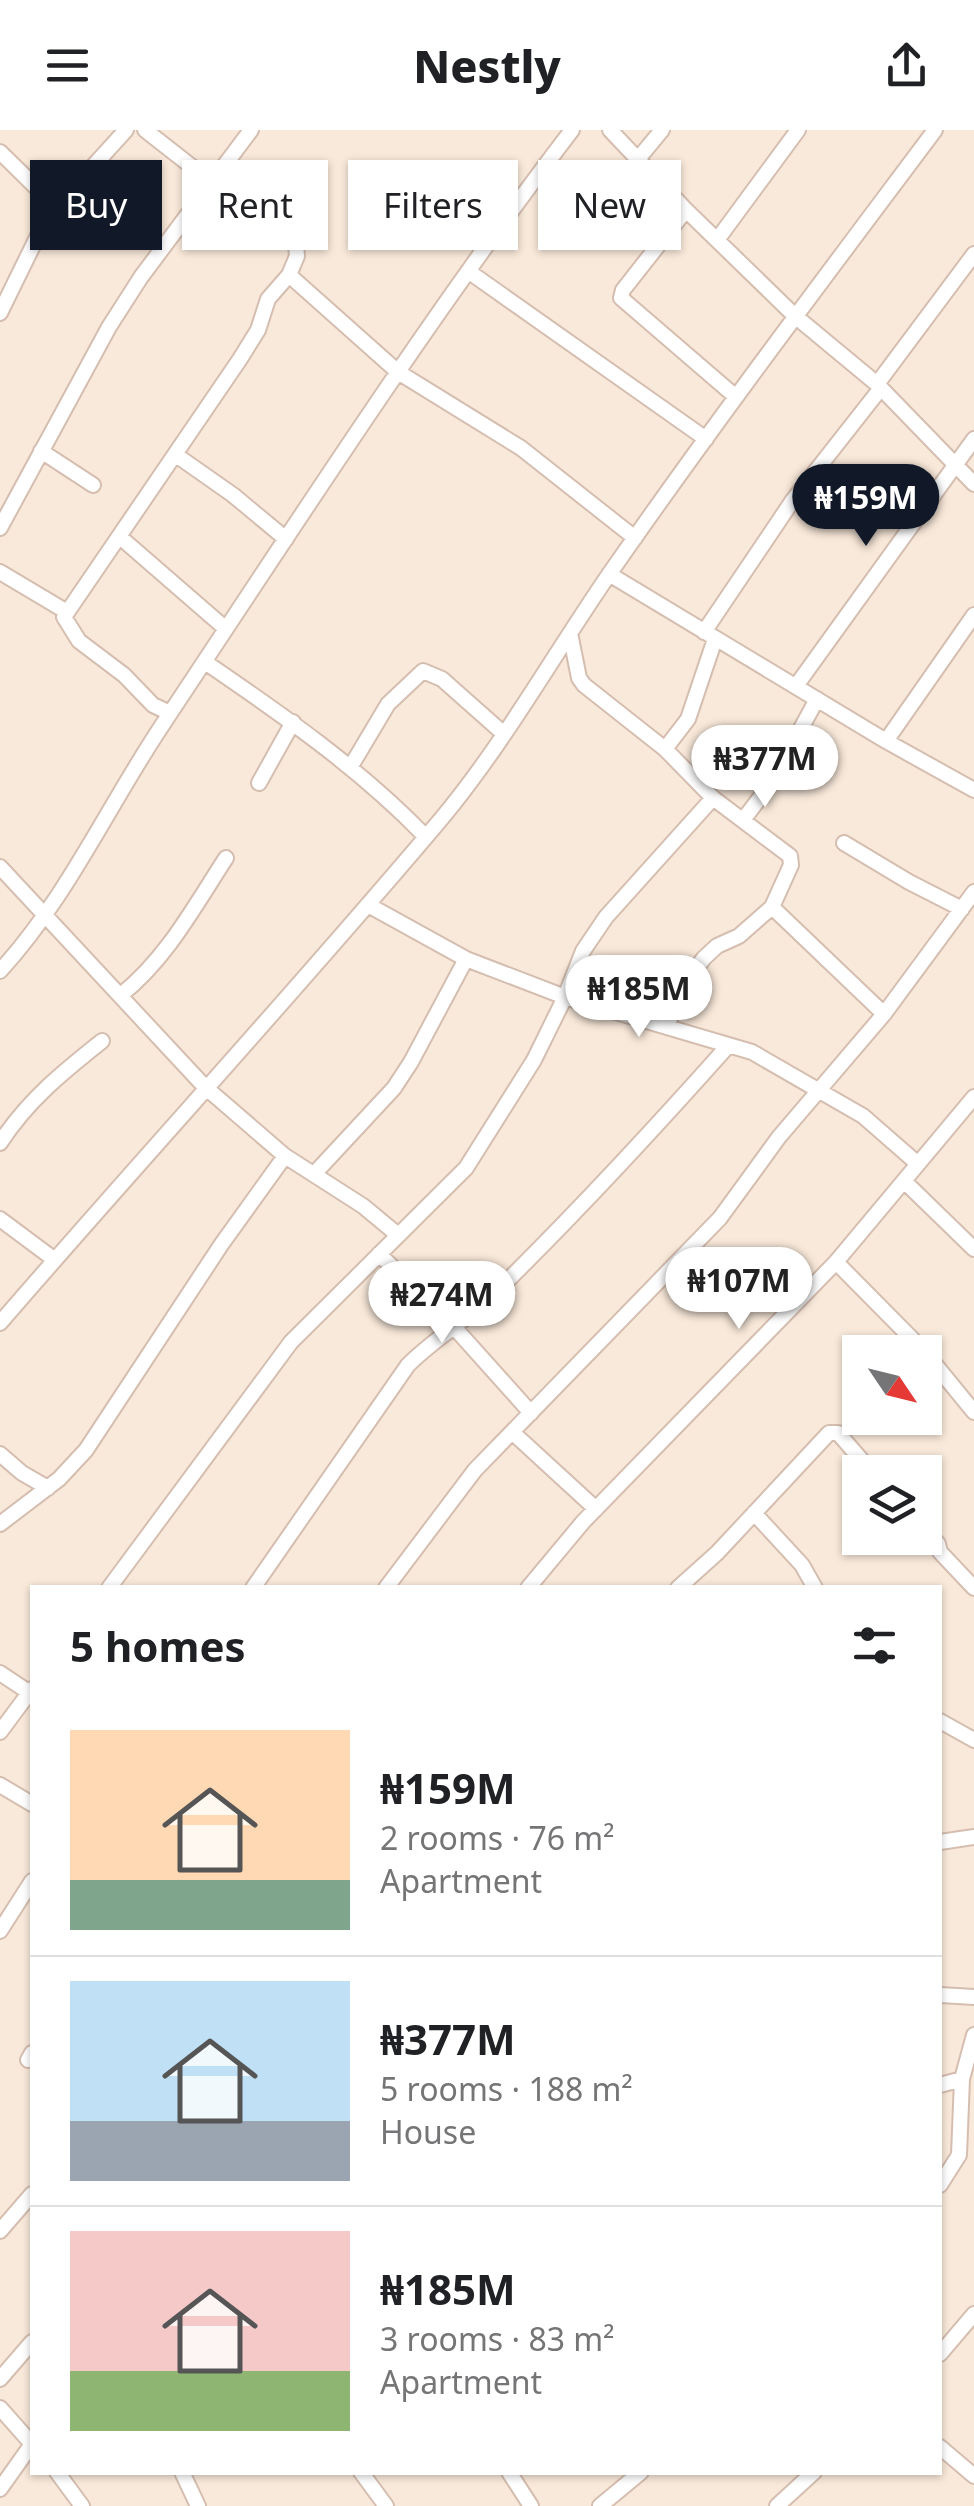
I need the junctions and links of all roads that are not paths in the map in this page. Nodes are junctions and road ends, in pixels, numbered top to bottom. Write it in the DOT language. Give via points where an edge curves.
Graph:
graph roads {
  1 [pos="126,130"];
  2 [pos="145,130"];
  3 [pos="251,130"];
  4 [pos="572,130"];
  5 [pos="610,130"];
  6 [pos="662,130"];
  7 [pos="798,130"];
  8 [pos="935,130"];
  9 [pos="0,152"];
  10 [pos="102,160"];
  11 [pos="189,160"];
  12 [pos="230,160"];
  13 [pos="638,160"];
  14 [pos="30,181"];
  15 [pos="681,205"];
  16 [pos="686,210"];
  17 [pos="182,224"];
  18 [pos="717,240"];
  19 [pos="30,246"];
  20 [pos="296,250"];
  21 [pos="974,254"];
  22 [pos="468,271"];
  23 [pos="290,274"];
  24 [pos="0,313"];
  25 [pos="794,316"];
  26 [pos="398,372"];
  27 [pos="879,386"];
  28 [pos="736,397"];
  29 [pos="706,439"];
  30 [pos="974,439"];
  31 [pos="41,450"];
  32 [pos="176,455"];
  33 [pos="954,464"];
  34 [pos="974,484"];
  35 [pos="93,485"];
  36 [pos="0,528"];
  37 [pos="120,537"];
  38 [pos="635,538"];
  39 [pos="286,539"];
  40 [pos="0,572"];
  41 [pos="609,574"];
  42 [pos="67,612"];
  43 [pos="974,616"];
  44 [pos="226,629"];
  45 [pos="570,633"];
  46 [pos="709,636"];
  47 [pos="205,662"];
  48 [pos="796,686"];
  49 [pos="818,699"];
  50 [pos="170,713"];
  51 [pos="292,722"];
  52 [pos="504,734"];
  53 [pos="886,741"];
  54 [pos="665,750"];
  55 [pos="351,766"];
  56 [pos="259,782"];
  57 [pos="974,790"];
  58 [pos="713,798"];
  59 [pos="743,820"];
  60 [pos="425,836"];
  61 [pos="844,843"];
  62 [pos="226,858"];
  63 [pos="0,867"];
  64 [pos="974,892"];
  65 [pos="370,906"];
  66 [pos="772,907"];
  67 [pos="962,909"];
  68 [pos="44,914"];
  69 [pos="466,958"];
  70 [pos="0,971"];
  71 [pos="121,994"];
  72 [pos="565,997"];
  73 [pos="884,1014"];
  74 [pos="667,1025"];
  75 [pos="102,1042"];
  76 [pos="726,1046"];
  77 [pos="205,1087"];
  78 [pos="818,1089"];
  79 [pos="974,1097"];
  80 [pos="0,1142"];
  81 [pos="286,1156"];
  82 [pos="918,1164"];
  83 [pos="315,1173"];
  84 [pos="904,1180"];
  85 [pos="0,1219"];
  86 [pos="398,1235"];
  87 [pos="974,1248"];
  88 [pos="379,1254"];
  89 [pos="55,1260"];
  90 [pos="836,1262"];
  91 [pos="0,1323"];
  92 [pos="454,1328"];
  93 [pos="974,1412"];
  94 [pos="531,1413"];
  95 [pos="512,1432"];
  96 [pos="0,1454"];
  97 [pos="857,1455"];
  98 [pos="48,1488"];
  99 [pos="596,1509"];
  100 [pos="754,1513"];
  101 [pos="0,1524"];
  102 [pos="942,1554"];
  103 [pos="110,1585"];
  104 [pos="255,1585"];
  105 [pos="388,1585"];
  106 [pos="531,1585"];
  107 [pos="681,1585"];
  108 [pos="813,1585"];
  109 [pos="974,1588"];
  110 [pos="0,1672"];
  111 [pos="30,1690"];
  112 [pos="30,1692"];
  113 [pos="942,1722"];
  114 [pos="0,1732"];
  115 [pos="974,1740"];
  116 [pos="0,1785"];
  117 [pos="30,1803"];
  118 [pos="974,1838"];
  119 [pos="942,1842"];
  120 [pos="30,1884"];
  121 [pos="0,1931"];
  122 [pos="942,1995"];
  123 [pos="974,1998"];
  124 [pos="974,2035"];
  125 [pos="962,2079"];
  126 [pos="942,2084"];
  127 [pos="942,2182"];
  128 [pos="30,2196"];
  129 [pos="0,2231"];
  130 [pos="974,2314"];
  131 [pos="30,2344"];
  132 [pos="942,2349"];
  133 [pos="0,2379"];
  134 [pos="0,2408"];
  135 [pos="30,2442"];
  136 [pos="30,2446"];
  137 [pos="942,2448"];
  138 [pos="58,2475"];
  139 [pos="183,2475"];
  140 [pos="366,2475"];
  141 [pos="510,2475"];
  142 [pos="637,2475"];
  143 [pos="811,2475"];
  144 [pos="974,2476"];
  145 [pos="0,2489"];
  146 [pos="82,2506"];
  147 [pos="198,2506"];
  148 [pos="386,2506"];
  149 [pos="531,2506"];
  150 [pos="600,2506"];
  151 [pos="777,2506"];
  1 -- 10 [label="street"];
  2 -- 11 [label="street"];
  3 -- 12 [label="street"];
  4 -- 22 [label="street"];
  5 -- 13 [label="street"];
  6 -- 13 [label="street"];
  7 -- 18 [label="street"];
  8 -- 25 [label="street"];
  9 -- 14 [label="street"];
  15 -- 16 [label="street"];
  16 -- 18 [label="street"];
  16 -- 28 [label="street" via="621,298"];
  17 -- 31 [label="street" via="109,327"];
  18 -- 25 [label="street"];
  19 -- 24 [label="street"];
  20 -- 23 [label="street"];
  21 -- 27 [label="street"];
  22 -- 26 [label="street"];
  22 -- 29 [label="street"];
  23 -- 26 [label="street"];
  23 -- 32 [label="street"];
  25 -- 27 [label="street"];
  25 -- 28 [label="street"];
  26 -- 38 [label="street" via="522,448"];
  26 -- 39 [label="street"];
  27 -- 33 [label="street"];
  27 -- 46 [label="street" via="793,500"];
  28 -- 29 [label="street"];
  29 -- 38 [label="street"];
  30 -- 33 [label="street"];
  31 -- 35 [label="street"];
  31 -- 36 [label="street"];
  32 -- 37 [label="street"];
  32 -- 39 [label="street"];
  33 -- 34 [label="street"];
  33 -- 48 [label="street"];
  37 -- 42 [label="street"];
  37 -- 44 [label="street"];
  38 -- 41 [label="street"];
  39 -- 44 [label="street"];
  40 -- 42 [label="street"];
  41 -- 45 [label="street"];
  41 -- 46 [label="street"];
  42 -- 50 [label="street" via="78,641"];
  43 -- 53 [label="street"];
  44 -- 47 [label="street"];
  45 -- 52 [label="street"];
  45 -- 54 [label="street" via="584,685"];
  46 -- 48 [label="street"];
  46 -- 54 [label="street" via="688,719"];
  47 -- 50 [label="street"];
  47 -- 51 [label="street"];
  48 -- 49 [label="street"];
  49 -- 53 [label="street"];
  49 -- 59 [label="street"];
  50 -- 68 [label="street"];
  51 -- 55 [label="street"];
  51 -- 56 [label="street"];
  52 -- 55 [label="street" via="424,671 388,704"];
  52 -- 60 [label="street"];
  53 -- 57 [label="street"];
  54 -- 58 [label="street"];
  55 -- 60 [label="street"];
  58 -- 59 [label="street"];
  58 -- 72 [label="street" via="606,917"];
  59 -- 66 [label="street" via="792,860"];
  60 -- 65 [label="street"];
  61 -- 67 [label="street"];
  62 -- 71 [label="street" via="157,961"];
  63 -- 68 [label="street"];
  64 -- 67 [label="street"];
  65 -- 69 [label="street"];
  65 -- 77 [label="street"];
  66 -- 73 [label="street"];
  66 -- 74 [label="street" via="704,958"];
  67 -- 73 [label="street"];
  68 -- 70 [label="street"];
  68 -- 71 [label="street"];
  69 -- 72 [label="street"];
  69 -- 83 [label="street" via="394,1088"];
  71 -- 77 [label="street"];
  72 -- 74 [label="street"];
  72 -- 86 [label="street" via="485,1142"];
  73 -- 78 [label="street"];
  74 -- 76 [label="street"];
  75 -- 80 [label="street" via="56,1076"];
  76 -- 78 [label="street" via="752,1052"];
  76 -- 92 [label="street" via="500,1289"];
  77 -- 81 [label="street"];
  77 -- 89 [label="street"];
  78 -- 82 [label="street" via="863,1116"];
  78 -- 94 [label="street" via="720,1218"];
  79 -- 82 [label="street"];
  81 -- 83 [label="street"];
  81 -- 98 [label="street" via="86,1450"];
  82 -- 84 [label="street"];
  83 -- 86 [label="street"];
  84 -- 87 [label="street"];
  84 -- 90 [label="street"];
  85 -- 89 [label="street"];
  86 -- 88 [label="street"];
  88 -- 92 [label="street"];
  88 -- 103 [label="street" via="291,1342"];
  89 -- 91 [label="street"];
  90 -- 93 [label="street"];
  90 -- 99 [label="street"];
  92 -- 94 [label="street"];
  92 -- 104 [label="street" via="408,1365"];
  94 -- 95 [label="street"];
  95 -- 99 [label="street"];
  95 -- 105 [label="street"];
  96 -- 98 [label="street"];
  97 -- 100 [label="street" via="831,1432"];
  98 -- 101 [label="street"];
  99 -- 106 [label="street"];
  100 -- 107 [label="street"];
  100 -- 108 [label="street"];
  102 -- 109 [label="street"];
  110 -- 111 [label="street"];
  112 -- 114 [label="street"];
  113 -- 115 [label="street"];
  116 -- 117 [label="street"];
  118 -- 119 [label="street"];
  120 -- 121 [label="street"];
  122 -- 123 [label="street"];
  124 -- 125 [label="street"];
  125 -- 126 [label="street"];
  125 -- 127 [label="street" via="959,2155"];
  128 -- 129 [label="street"];
  130 -- 132 [label="street"];
  131 -- 133 [label="street"];
  134 -- 135 [label="street"];
  136 -- 145 [label="street"];
  137 -- 144 [label="street"];
  138 -- 146 [label="street"];
  139 -- 147 [label="street"];
  140 -- 148 [label="street"];
  141 -- 149 [label="street"];
  142 -- 150 [label="street"];
  143 -- 151 [label="street"];
}
